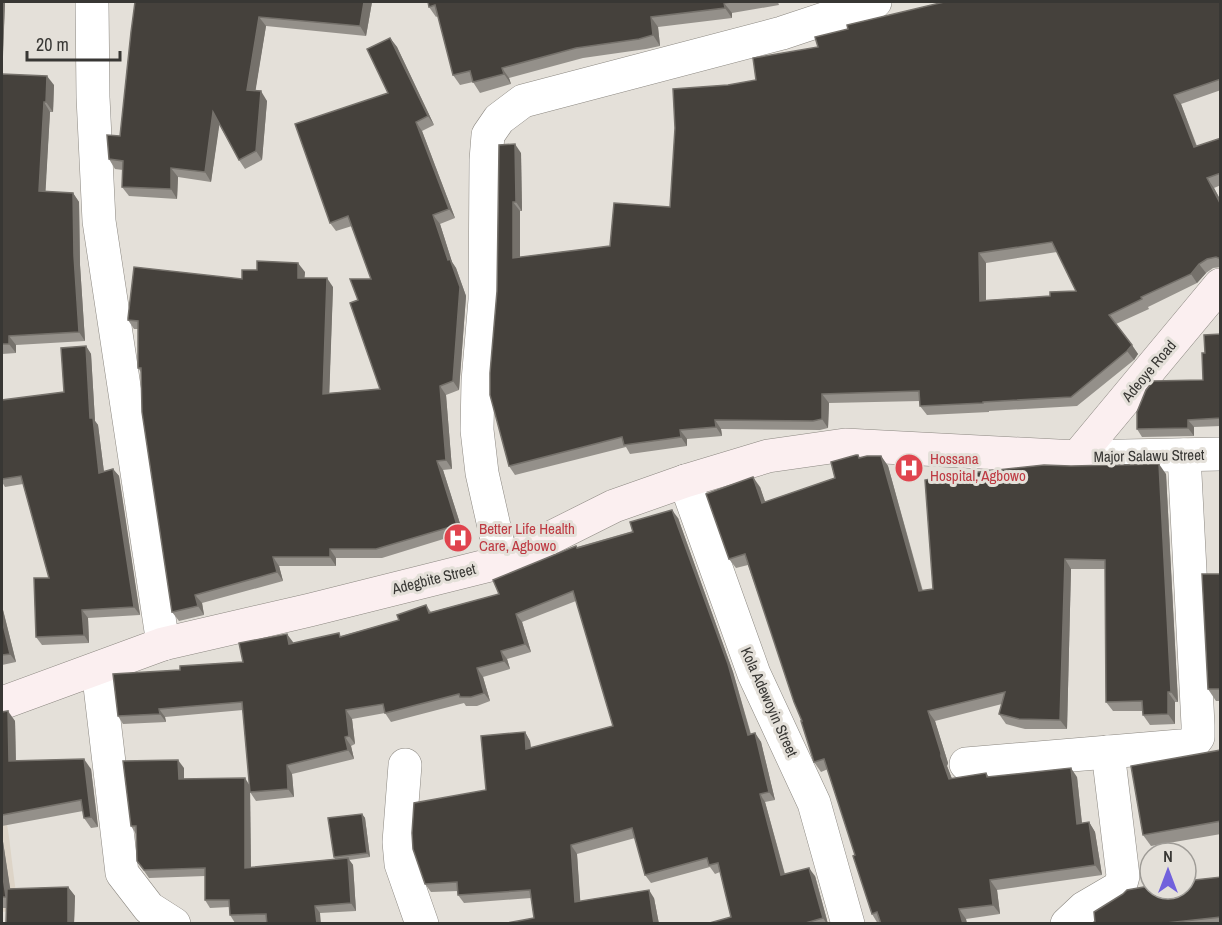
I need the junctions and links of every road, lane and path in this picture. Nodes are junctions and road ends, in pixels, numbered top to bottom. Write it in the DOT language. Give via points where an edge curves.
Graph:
graph roads {
  1 [pos="92,2"];
  2 [pos="875,2"];
  3 [pos="1221,285"];
  4 [pos="1221,454"];
  5 [pos="1184,455"];
  6 [pos="1077,457"];
  7 [pos="685,481"];
  8 [pos="502,562"];
  9 [pos="163,644"];
  10 [pos="98,669"];
  11 [pos="2,704"];
  12 [pos="1108,753"];
  13 [pos="966,764"];
  14 [pos="405,765"];
  15 [pos="174,924"];
  16 [pos="422,924"];
  17 [pos="848,924"];
  18 [pos="1067,924"];
  1 -- 9 [label="street" via="99,221"];
  2 -- 8 [label="street" via="782,33 523,101 499,119 488,135 485,300 477,430"];
  3 -- 6 [label="street, Adeoye Road"];
  4 -- 5 [label="street, Major Salawu Street"];
  5 -- 6 [label="street, Major Salawu Street"];
  5 -- 12 [label="street" via="1198,737 1192,745"];
  6 -- 7 [label="street, Adegbite Street" via="845,445 768,456"];
  7 -- 8 [label="street, Adegbite Street" via="614,506"];
  7 -- 17 [label="street, Kola Adewoyin Street" via="754,674 814,803"];
  8 -- 9 [label="street, Adegbite Street"];
  9 -- 10 [label="street, Adegbite Street"];
  10 -- 11 [label="street, Adegbite Street"];
  10 -- 15 [label="street" via="122,873 149,908"];
  12 -- 13 [label="street"];
  12 -- 18 [label="street" via="1123,876 1120,886 1084,908"];
  14 -- 16 [label="street" via="401,864"];
}
